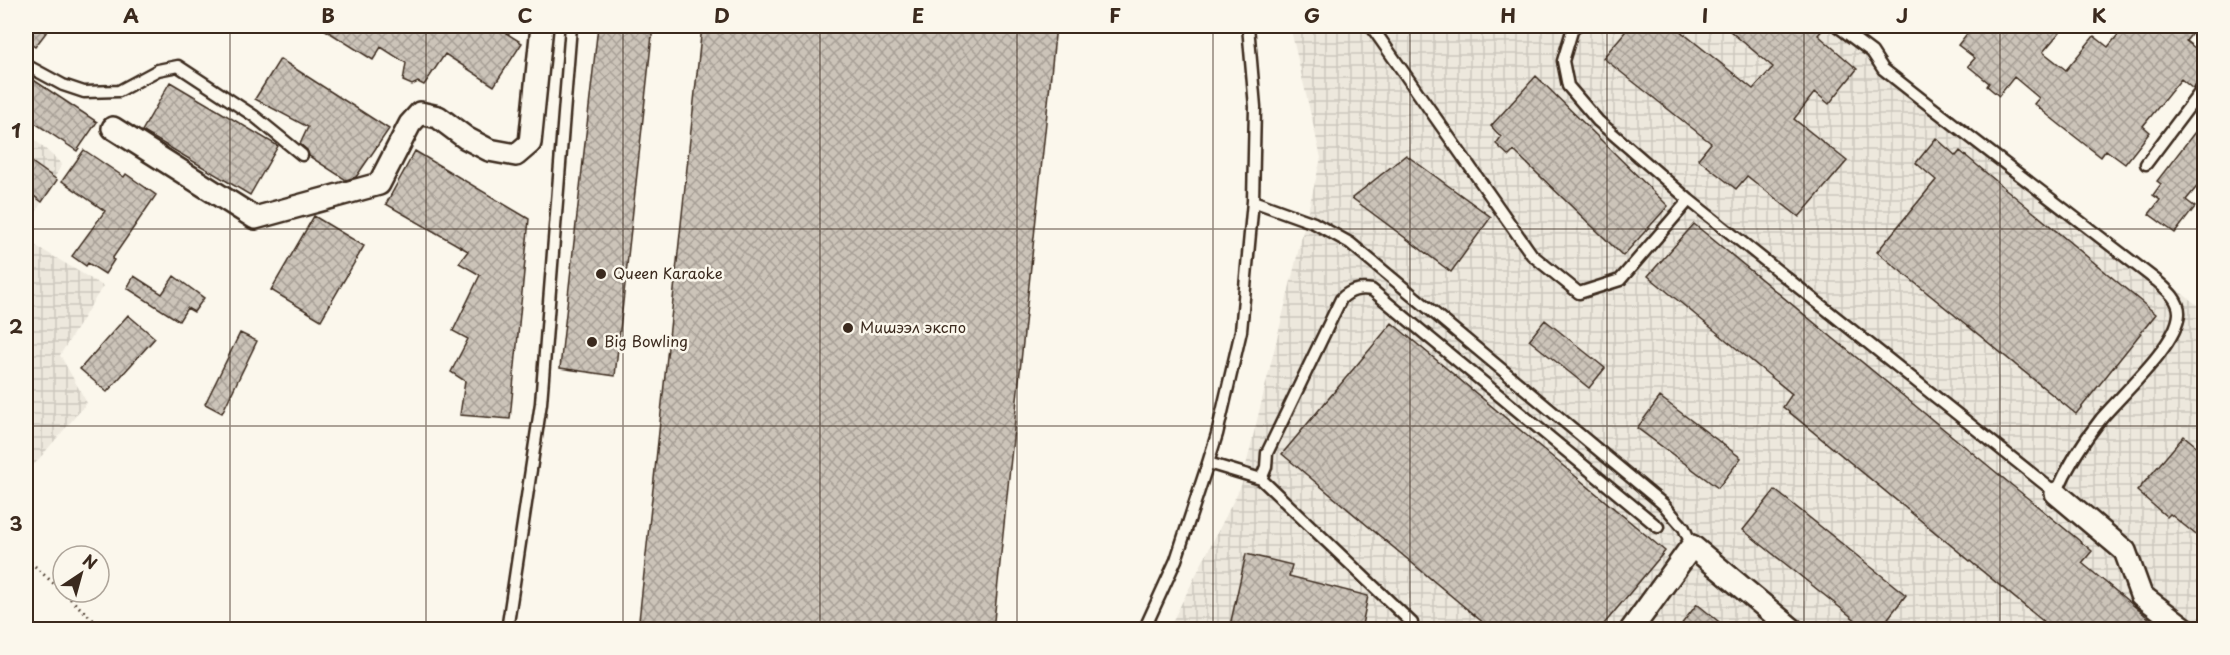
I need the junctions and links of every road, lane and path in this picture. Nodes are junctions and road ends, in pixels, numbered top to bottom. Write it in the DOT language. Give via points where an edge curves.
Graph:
graph roads {
  1 [pos="542,26"];
  2 [pos="571,26"];
  3 [pos="1248,26"];
  4 [pos="1371,26"];
  5 [pos="1576,26"];
  6 [pos="1837,26"];
  7 [pos="26,65"];
  8 [pos="2205,87"];
  9 [pos="114,128"];
  10 [pos="302,155"];
  11 [pos="2146,164"];
  12 [pos="1689,200"];
  13 [pos="1253,201"];
  14 [pos="1208,463"];
  15 [pos="1261,480"];
  16 [pos="2056,493"];
  17 [pos="1658,527"];
  18 [pos="1692,546"];
  19 [pos="26,558"];
  20 [pos="1412,623"];
  21 [pos="104,630"];
  22 [pos="507,630"];
  23 [pos="1144,630"];
  24 [pos="1631,630"];
  25 [pos="1792,630"];
  26 [pos="2187,630"];
  1 -- 9 [label="street" via="530,142 516,155 489,150 438,117 420,114 410,124 380,184 255,218"];
  2 -- 22 [label="lane" via="540,403"];
  3 -- 13 [label="lane" via="1255,107"];
  4 -- 12 [label="lane" via="1532,255 1578,293 1620,280"];
  5 -- 12 [label="lane" via="1563,62 1568,86 1598,121"];
  6 -- 16 [label="lane" via="1872,52 1883,69 2173,296 2179,312 2175,329 2067,467"];
  7 -- 10 [label="lane" via="84,92 119,91 158,70 177,66 254,116"];
  8 -- 11 [label="lane"];
  12 -- 16 [label="lane"];
  13 -- 14 [label="lane" via="1241,331"];
  13 -- 18 [label="lane" via="1314,223 1350,243 1663,504 1684,528"];
  14 -- 15 [label="lane"];
  14 -- 23 [label="lane" via="1176,560"];
  15 -- 17 [label="lane" via="1267,453 1341,299 1359,288 1372,290"];
  15 -- 20 [label="lane"];
  16 -- 26 [label="street" via="2125,551 2141,595"];
  18 -- 24 [label="street"];
  18 -- 25 [label="street"];
  19 -- 21 [label="path"];
}
